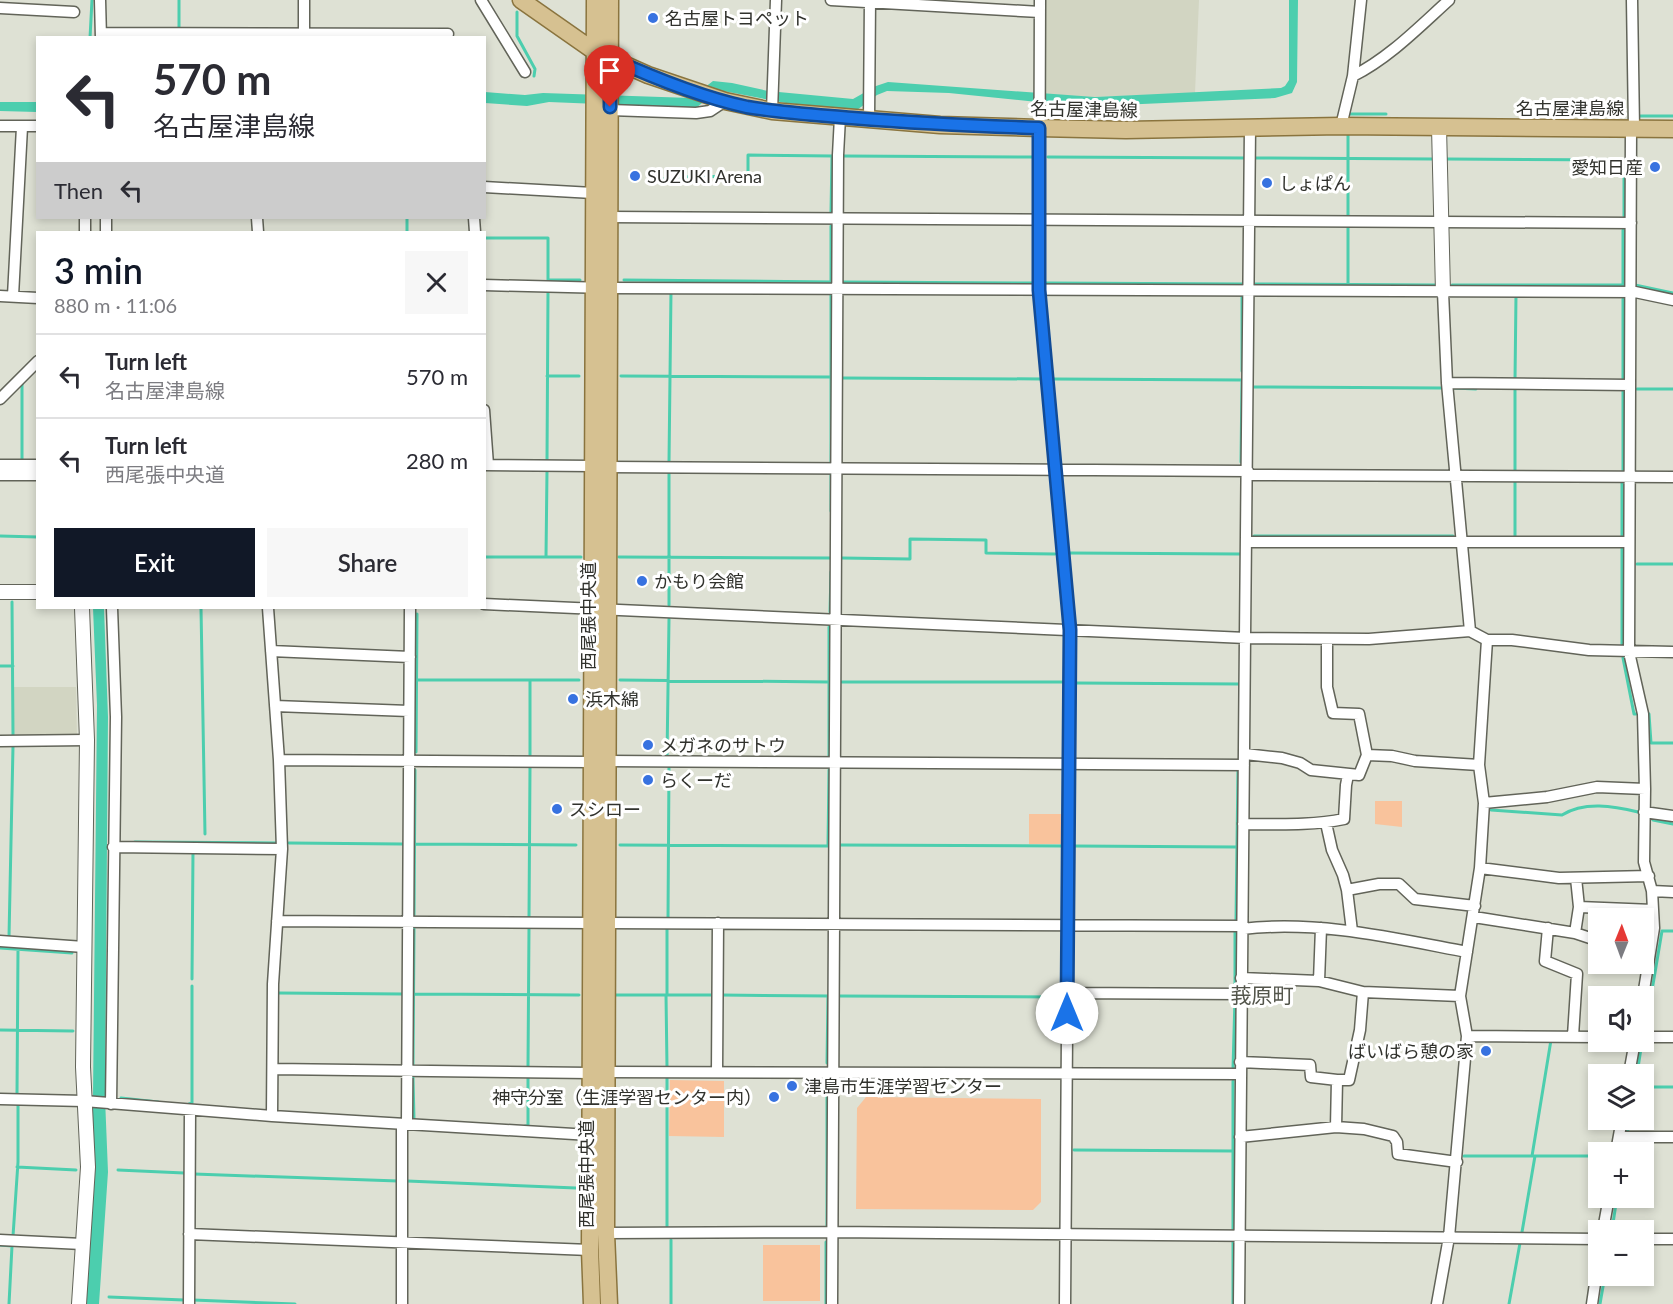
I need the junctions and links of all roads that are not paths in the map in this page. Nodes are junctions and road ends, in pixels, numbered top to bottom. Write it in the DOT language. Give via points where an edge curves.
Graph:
graph roads {
  1 [pos="0,0"];
  2 [pos="100,0"];
  3 [pos="304,0"];
  4 [pos="481,0"];
  5 [pos="521,0"];
  6 [pos="595,0"];
  7 [pos="610,0"];
  8 [pos="776,0"];
  9 [pos="831,0"];
  10 [pos="1040,0"];
  11 [pos="1361,0"];
  12 [pos="1449,0"];
  13 [pos="1632,0"];
  14 [pos="870,2"];
  15 [pos="0,8"];
  16 [pos="0,12"];
  17 [pos="74,12"];
  18 [pos="1040,12"];
  19 [pos="304,34"];
  20 [pos="448,34"];
  21 [pos="101,35"];
  22 [pos="594,51"];
  23 [pos="610,58"];
  24 [pos="525,72"];
  25 [pos="1353,76"];
  26 [pos="719,99"];
  27 [pos="772,101"];
  28 [pos="603,102"];
  29 [pos="840,117"];
  30 [pos="869,119"];
  31 [pos="0,126"];
  32 [pos="36,126"];
  33 [pos="1341,126"];
  34 [pos="22,127"];
  35 [pos="1439,127"];
  36 [pos="1039,128"];
  37 [pos="1250,128"];
  38 [pos="1633,128"];
  39 [pos="1673,129"];
  40 [pos="486,187"];
  41 [pos="593,193"];
  42 [pos="609,218"];
  43 [pos="838,219"];
  44 [pos="1039,220"];
  45 [pos="1250,221"];
  46 [pos="1441,222"];
  47 [pos="1631,223"];
  48 [pos="486,285"];
  49 [pos="601,288"];
  50 [pos="838,289"];
  51 [pos="1039,290"];
  52 [pos="1249,291"];
  53 [pos="1443,292"];
  54 [pos="1630,292"];
  55 [pos="0,296"];
  56 [pos="14,296"];
  57 [pos="36,298"];
  58 [pos="1673,300"];
  59 [pos="36,363"];
  60 [pos="1447,383"];
  61 [pos="1630,385"];
  62 [pos="0,399"];
  63 [pos="0,465"];
  64 [pos="36,465"];
  65 [pos="486,465"];
  66 [pos="600,466"];
  67 [pos="837,468"];
  68 [pos="1055,470"];
  69 [pos="1248,473"];
  70 [pos="0,475"];
  71 [pos="36,475"];
  72 [pos="1456,476"];
  73 [pos="1630,477"];
  74 [pos="1673,477"];
  75 [pos="1248,542"];
  76 [pos="1460,542"];
  77 [pos="1629,542"];
  78 [pos="0,592"];
  79 [pos="36,592"];
  80 [pos="486,604"];
  81 [pos="82,609"];
  82 [pos="112,609"];
  83 [pos="268,609"];
  84 [pos="410,609"];
  85 [pos="600,609"];
  86 [pos="836,620"];
  87 [pos="1070,630"];
  88 [pos="1470,631"];
  89 [pos="1246,638"];
  90 [pos="1327,639"];
  91 [pos="1487,640"];
  92 [pos="271,651"];
  93 [pos="1629,652"];
  94 [pos="1673,652"];
  95 [pos="410,657"];
  96 [pos="275,705"];
  97 [pos="409,711"];
  98 [pos="87,740"];
  99 [pos="0,741"];
  100 [pos="1367,755"];
  101 [pos="1244,759"];
  102 [pos="279,760"];
  103 [pos="409,760"];
  104 [pos="599,761"];
  105 [pos="835,763"];
  106 [pos="1069,764"];
  107 [pos="1479,765"];
  108 [pos="1348,775"];
  109 [pos="1645,789"];
  110 [pos="1484,803"];
  111 [pos="1644,812"];
  112 [pos="1673,816"];
  113 [pos="1326,823"];
  114 [pos="1243,824"];
  115 [pos="113,847"];
  116 [pos="282,849"];
  117 [pos="1480,868"];
  118 [pos="1649,876"];
  119 [pos="1576,878"];
  120 [pos="1347,890"];
  121 [pos="1652,891"];
  122 [pos="1673,892"];
  123 [pos="1579,907"];
  124 [pos="1604,908"];
  125 [pos="1653,908"];
  126 [pos="1475,911"];
  127 [pos="277,921"];
  128 [pos="408,922"];
  129 [pos="599,923"];
  130 [pos="718,923"];
  131 [pos="834,924"];
  132 [pos="1068,925"];
  133 [pos="1242,928"];
  134 [pos="1321,928"];
  135 [pos="1548,928"];
  136 [pos="1352,931"];
  137 [pos="1575,933"];
  138 [pos="1588,937"];
  139 [pos="0,941"];
  140 [pos="84,947"];
  141 [pos="1467,952"];
  142 [pos="1241,978"];
  143 [pos="1319,981"];
  144 [pos="1363,992"];
  145 [pos="1067,993"];
  146 [pos="1241,994"];
  147 [pos="1460,996"];
  148 [pos="1467,1036"];
  149 [pos="1573,1036"];
  150 [pos="1588,1037"];
  151 [pos="1654,1037"];
  152 [pos="1673,1037"];
  153 [pos="1240,1062"];
  154 [pos="273,1069"];
  155 [pos="408,1071"];
  156 [pos="598,1072"];
  157 [pos="717,1072"];
  158 [pos="834,1072"];
  159 [pos="1067,1074"];
  160 [pos="1240,1074"];
  161 [pos="1337,1080"];
  162 [pos="0,1099"];
  163 [pos="87,1102"];
  164 [pos="109,1103"];
  165 [pos="190,1110"];
  166 [pos="272,1116"];
  167 [pos="404,1124"];
  168 [pos="1335,1127"];
  169 [pos="1620,1130"];
  170 [pos="590,1135"];
  171 [pos="1240,1137"];
  172 [pos="1619,1137"];
  173 [pos="1673,1137"];
  174 [pos="1618,1142"];
  175 [pos="1456,1162"];
  176 [pos="833,1232"];
  177 [pos="606,1233"];
  178 [pos="189,1234"];
  179 [pos="1066,1234"];
  180 [pos="1240,1236"];
  181 [pos="1449,1238"];
  182 [pos="1588,1239"];
  183 [pos="1654,1239"];
  184 [pos="1673,1239"];
  185 [pos="0,1240"];
  186 [pos="402,1242"];
  187 [pos="82,1244"];
  188 [pos="590,1250"];
  189 [pos="1595,1286"];
  190 [pos="79,1304"];
  191 [pos="189,1304"];
  192 [pos="402,1304"];
  193 [pos="592,1304"];
  194 [pos="609,1304"];
  195 [pos="832,1304"];
  196 [pos="1065,1304"];
  197 [pos="1239,1304"];
  198 [pos="1437,1304"];
  199 [pos="1592,1304"];
  1 -- 15 [label="street"];
  2 -- 21 [label="street"];
  3 -- 19 [label="street"];
  4 -- 24 [label="street"];
  5 -- 22 [label="main road, 名古屋津島線"];
  6 -- 22 [label="main road, 西尾張中央道"];
  7 -- 23 [label="main road, 西尾張中央道"];
  8 -- 27 [label="street"];
  9 -- 14 [label="street"];
  10 -- 18 [label="street"];
  11 -- 25 [label="street"];
  12 -- 25 [label="street" via="1368,69"];
  13 -- 38 [label="street"];
  14 -- 18 [label="street"];
  14 -- 30 [label="street"];
  15 -- 16 [label="street"];
  15 -- 17 [label="street"];
  18 -- 36 [label="street"];
  19 -- 20 [label="street"];
  19 -- 21 [label="street"];
  22 -- 23 [label="main road, 名古屋津島線"];
  22 -- 28 [label="main road, 西尾張中央道"];
  23 -- 26 [label="main road, 名古屋津島線"];
  23 -- 28 [label="main road, 西尾張中央道"];
  25 -- 33 [label="street"];
  26 -- 27 [label="main road, 名古屋津島線"];
  26 -- 28 [label="street" via="710,111 696,113"];
  27 -- 29 [label="main road, 名古屋津島線"];
  28 -- 41 [label="main road, 西尾張中央道"];
  28 -- 42 [label="main road, 西尾張中央道"];
  29 -- 30 [label="main road, 名古屋津島線"];
  29 -- 43 [label="street"];
  30 -- 36 [label="main road, 名古屋津島線"];
  31 -- 34 [label="street"];
  32 -- 34 [label="street"];
  33 -- 35 [label="main road, 名古屋津島線"];
  33 -- 37 [label="main road, 名古屋津島線"];
  34 -- 56 [label="street"];
  35 -- 38 [label="main road, 名古屋津島線"];
  35 -- 46 [label="street"];
  36 -- 37 [label="main road, 名古屋津島線"];
  36 -- 44 [label="street"];
  37 -- 45 [label="street"];
  38 -- 39 [label="main road, 名古屋津島線"];
  38 -- 47 [label="street"];
  40 -- 41 [label="street"];
  41 -- 49 [label="main road, 西尾張中央道"];
  42 -- 43 [label="street"];
  42 -- 49 [label="main road, 西尾張中央道"];
  43 -- 44 [label="street"];
  43 -- 50 [label="street"];
  44 -- 45 [label="street"];
  44 -- 51 [label="street"];
  45 -- 46 [label="street"];
  45 -- 52 [label="street"];
  46 -- 47 [label="street"];
  46 -- 53 [label="street"];
  47 -- 54 [label="street"];
  48 -- 49 [label="street"];
  49 -- 50 [label="street"];
  49 -- 66 [label="main road, 西尾張中央道"];
  50 -- 51 [label="street"];
  50 -- 67 [label="street"];
  51 -- 52 [label="street"];
  51 -- 68 [label="street"];
  52 -- 53 [label="street"];
  52 -- 69 [label="street"];
  53 -- 54 [label="street"];
  53 -- 60 [label="street"];
  54 -- 58 [label="street"];
  54 -- 61 [label="street"];
  55 -- 56 [label="street"];
  56 -- 57 [label="street"];
  59 -- 62 [label="street"];
  60 -- 61 [label="street"];
  60 -- 72 [label="street"];
  61 -- 73 [label="street"];
  63 -- 64 [label="street"];
  65 -- 66 [label="street"];
  66 -- 67 [label="street"];
  66 -- 85 [label="main road, 西尾張中央道"];
  67 -- 68 [label="street"];
  67 -- 86 [label="street"];
  68 -- 69 [label="street"];
  68 -- 87 [label="street"];
  69 -- 72 [label="street"];
  69 -- 75 [label="street"];
  70 -- 71 [label="street"];
  72 -- 73 [label="street"];
  72 -- 76 [label="street"];
  73 -- 74 [label="street"];
  73 -- 77 [label="street"];
  75 -- 76 [label="street"];
  75 -- 89 [label="street"];
  76 -- 77 [label="street"];
  76 -- 88 [label="street"];
  77 -- 93 [label="street"];
  78 -- 79 [label="street"];
  80 -- 85 [label="street"];
  81 -- 98 [label="street"];
  82 -- 115 [label="street" via="116,717"];
  83 -- 92 [label="street"];
  84 -- 95 [label="street"];
  85 -- 86 [label="street"];
  85 -- 104 [label="main road, 西尾張中央道"];
  86 -- 87 [label="street"];
  86 -- 105 [label="street"];
  87 -- 89 [label="street"];
  87 -- 106 [label="street"];
  88 -- 90 [label="street"];
  88 -- 91 [label="street"];
  89 -- 90 [label="street"];
  89 -- 101 [label="street"];
  90 -- 100 [label="street" via="1327,687 1333,713 1359,714"];
  91 -- 93 [label="street"];
  91 -- 107 [label="street"];
  92 -- 95 [label="street"];
  92 -- 96 [label="street"];
  93 -- 94 [label="street"];
  93 -- 109 [label="street" via="1643,714"];
  95 -- 97 [label="street"];
  96 -- 97 [label="street"];
  96 -- 102 [label="street"];
  97 -- 103 [label="street"];
  98 -- 99 [label="street"];
  98 -- 140 [label="street"];
  100 -- 107 [label="street"];
  100 -- 108 [label="street" via="1359,775"];
  101 -- 106 [label="street"];
  101 -- 108 [label="street" via="1282,758 1311,770"];
  101 -- 114 [label="street"];
  102 -- 103 [label="street"];
  102 -- 116 [label="street"];
  103 -- 104 [label="street"];
  103 -- 128 [label="street"];
  104 -- 105 [label="street"];
  104 -- 129 [label="main road, 西尾張中央道"];
  105 -- 106 [label="street"];
  105 -- 131 [label="street"];
  106 -- 132 [label="street"];
  107 -- 110 [label="street"];
  108 -- 113 [label="street" via="1344,819"];
  109 -- 110 [label="street" via="1597,787"];
  109 -- 111 [label="street"];
  110 -- 117 [label="street"];
  111 -- 112 [label="street"];
  111 -- 118 [label="street" via="1644,862"];
  113 -- 114 [label="street"];
  113 -- 120 [label="street"];
  114 -- 133 [label="street"];
  115 -- 116 [label="street"];
  115 -- 164 [label="street"];
  116 -- 127 [label="street"];
  117 -- 119 [label="street"];
  117 -- 126 [label="street"];
  118 -- 119 [label="street"];
  118 -- 121 [label="street"];
  119 -- 123 [label="street"];
  120 -- 126 [label="street" via="1399,884 1415,899"];
  120 -- 136 [label="street"];
  121 -- 122 [label="street"];
  121 -- 125 [label="street"];
  123 -- 124 [label="street"];
  123 -- 137 [label="street"];
  126 -- 135 [label="street"];
  126 -- 141 [label="street"];
  127 -- 128 [label="street"];
  127 -- 154 [label="street"];
  128 -- 129 [label="street"];
  128 -- 155 [label="street"];
  129 -- 130 [label="street"];
  129 -- 156 [label="main road, 西尾張中央道"];
  130 -- 131 [label="street"];
  130 -- 157 [label="street"];
  131 -- 132 [label="street"];
  131 -- 158 [label="street"];
  132 -- 133 [label="street"];
  132 -- 145 [label="street"];
  133 -- 134 [label="street"];
  133 -- 142 [label="street"];
  134 -- 136 [label="street"];
  134 -- 143 [label="street"];
  135 -- 137 [label="street"];
  135 -- 149 [label="street" via="1545,961 1577,974"];
  136 -- 141 [label="street"];
  137 -- 138 [label="street"];
  139 -- 140 [label="street"];
  140 -- 163 [label="street"];
  141 -- 147 [label="street"];
  142 -- 143 [label="street"];
  142 -- 146 [label="street"];
  143 -- 144 [label="street"];
  144 -- 147 [label="street"];
  144 -- 161 [label="street" via="1360,1030 1349,1080"];
  145 -- 146 [label="street"];
  145 -- 159 [label="street"];
  146 -- 153 [label="street"];
  147 -- 148 [label="street"];
  148 -- 149 [label="street"];
  148 -- 175 [label="street"];
  149 -- 150 [label="street"];
  151 -- 152 [label="street"];
  153 -- 160 [label="street"];
  153 -- 161 [label="street" via="1310,1065 1311,1077"];
  154 -- 155 [label="street"];
  154 -- 166 [label="street"];
  155 -- 156 [label="street"];
  155 -- 167 [label="street"];
  156 -- 157 [label="street"];
  156 -- 170 [label="main road, 西尾張中央道"];
  156 -- 177 [label="main road, 西尾張中央道"];
  157 -- 158 [label="street"];
  158 -- 159 [label="street"];
  158 -- 176 [label="street"];
  159 -- 160 [label="street"];
  159 -- 179 [label="street"];
  160 -- 171 [label="street"];
  161 -- 168 [label="street"];
  162 -- 163 [label="street"];
  163 -- 164 [label="street"];
  163 -- 187 [label="street" via="88,1167"];
  164 -- 165 [label="street"];
  165 -- 166 [label="street"];
  165 -- 178 [label="street"];
  166 -- 167 [label="street"];
  167 -- 170 [label="street"];
  167 -- 186 [label="street"];
  168 -- 171 [label="street"];
  168 -- 175 [label="street" via="1364,1128 1393,1136 1398,1154"];
  169 -- 172 [label="street"];
  170 -- 188 [label="main road, 西尾張中央道"];
  171 -- 180 [label="street"];
  172 -- 173 [label="street"];
  172 -- 174 [label="street"];
  175 -- 181 [label="street"];
  176 -- 177 [label="street"];
  176 -- 179 [label="street"];
  176 -- 195 [label="street"];
  177 -- 194 [label="main road, 西尾張中央道"];
  178 -- 186 [label="street"];
  178 -- 191 [label="street"];
  179 -- 180 [label="street"];
  179 -- 196 [label="street"];
  180 -- 181 [label="street"];
  180 -- 197 [label="street"];
  181 -- 182 [label="street"];
  181 -- 198 [label="street"];
  183 -- 184 [label="street"];
  185 -- 187 [label="street"];
  186 -- 188 [label="street"];
  186 -- 192 [label="street"];
  187 -- 190 [label="street"];
  188 -- 193 [label="main road, 西尾張中央道"];
  189 -- 199 [label="street"];
}
